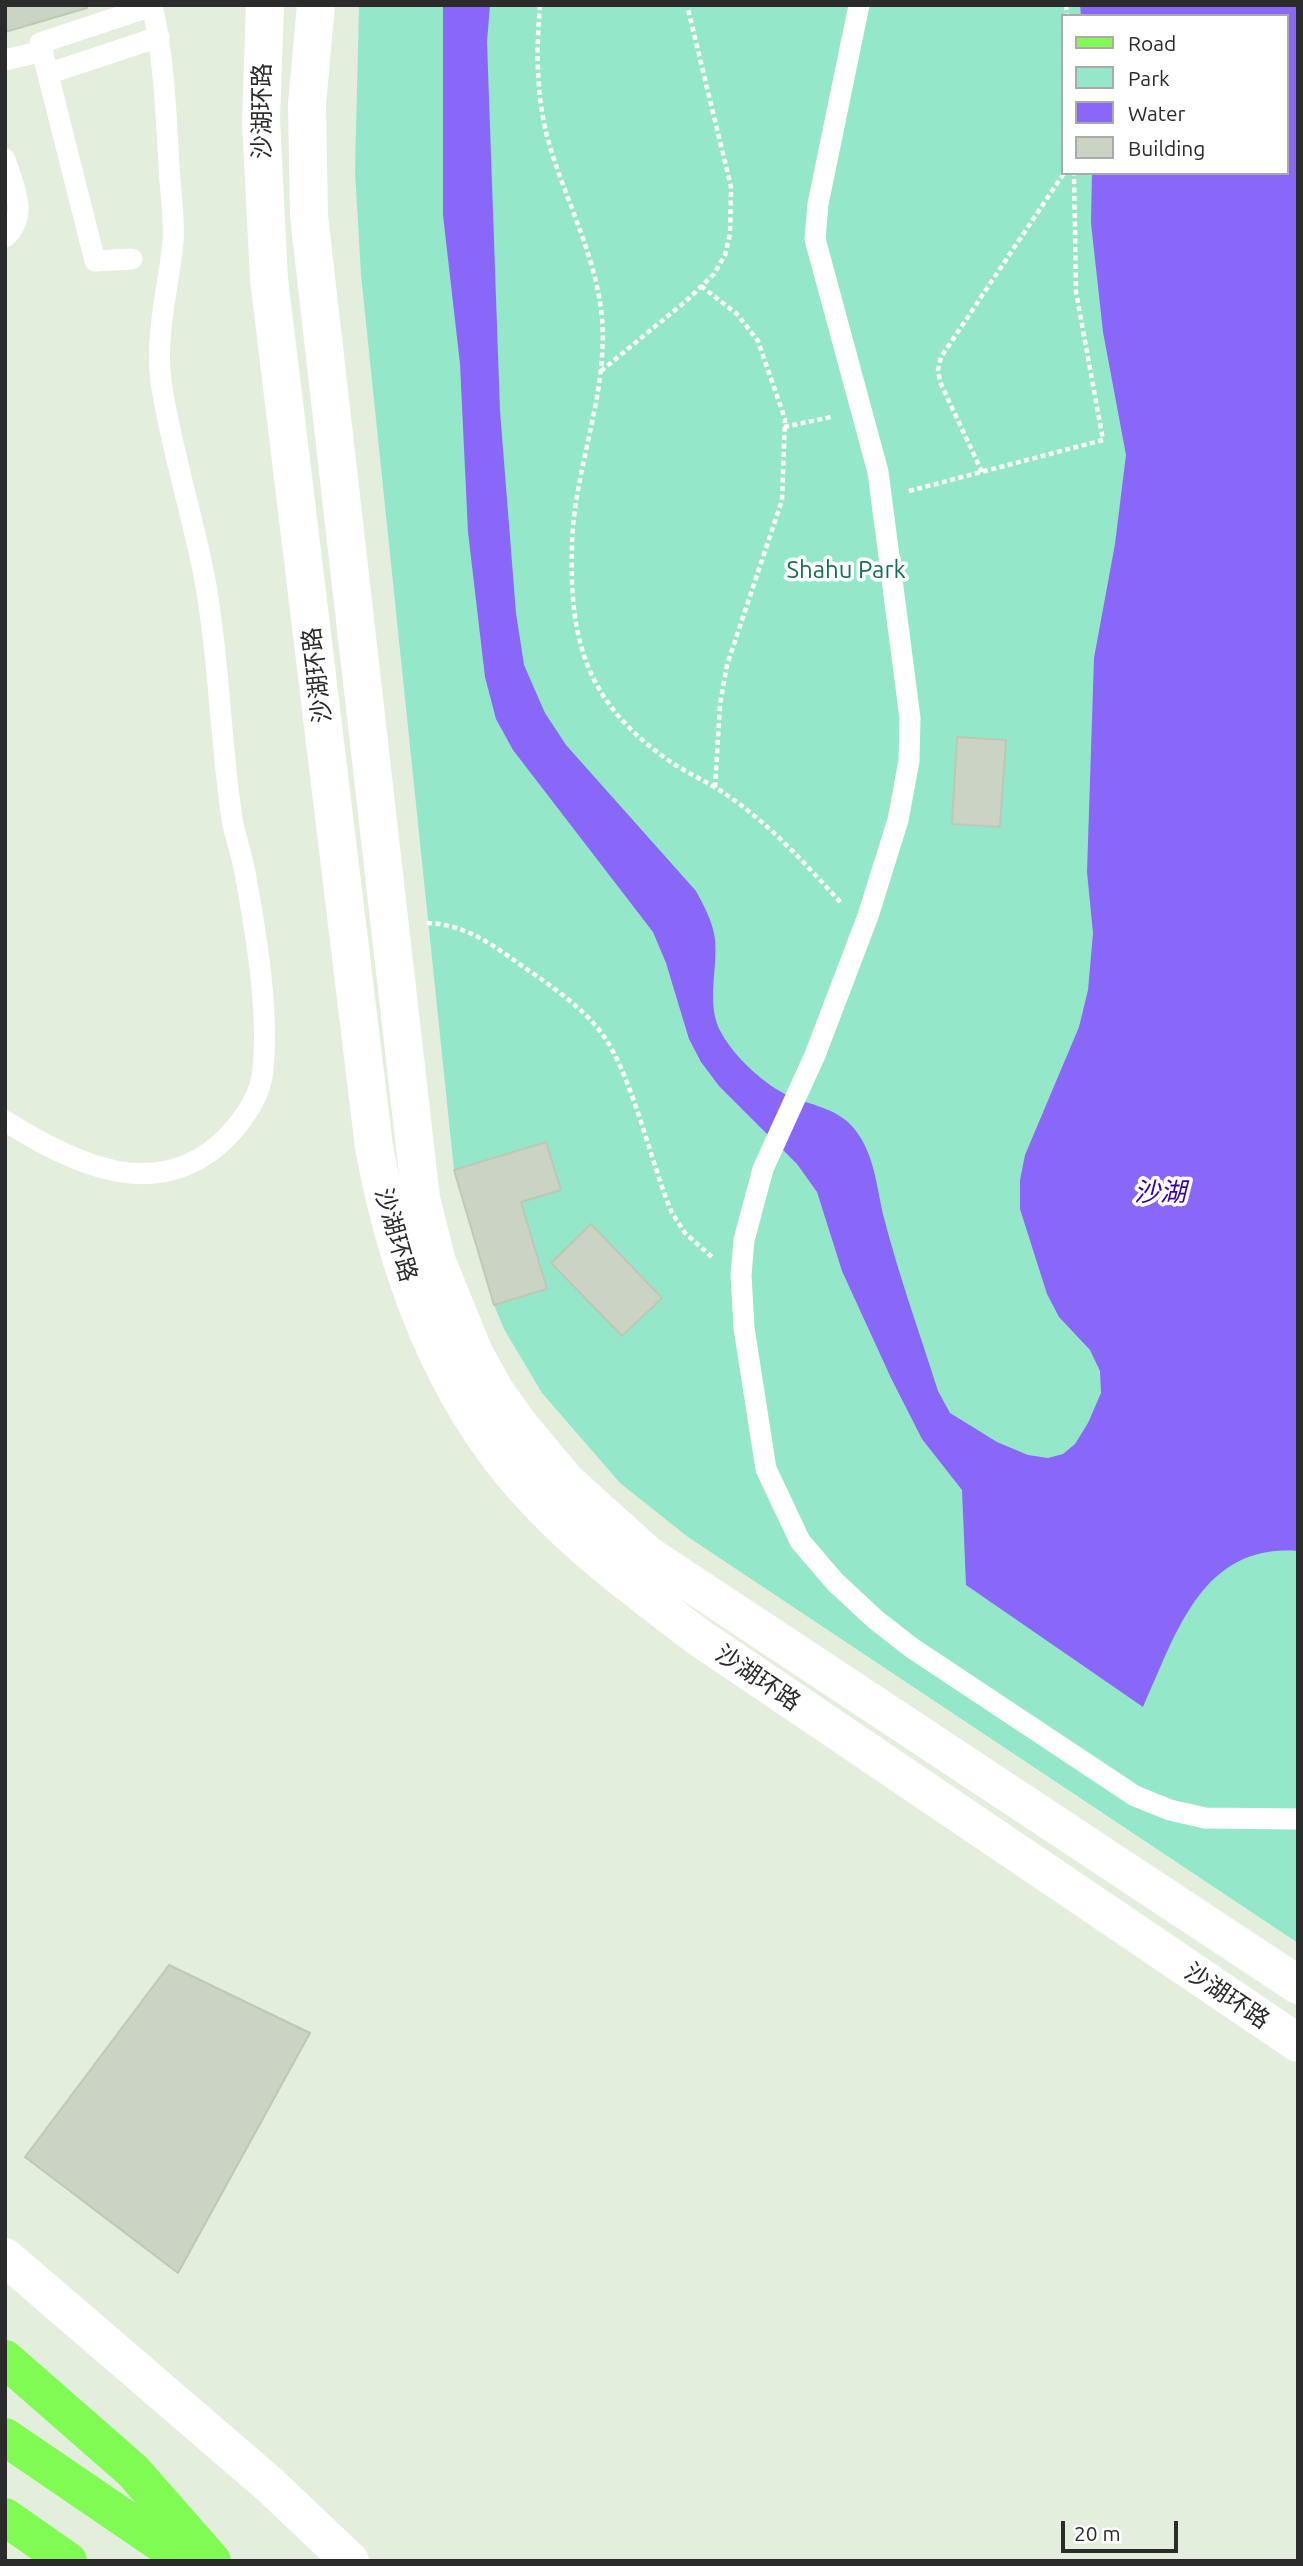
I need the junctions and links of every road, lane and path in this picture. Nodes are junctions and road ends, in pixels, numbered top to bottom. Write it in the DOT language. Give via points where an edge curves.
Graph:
graph roads {
  1 [pos="265,5"];
  2 [pos="316,5"];
  3 [pos="540,5"];
  4 [pos="687,5"];
  5 [pos="859,5"];
  6 [pos="152,6"];
  7 [pos="159,37"];
  8 [pos="43,51"];
  9 [pos="5,60"];
  10 [pos="50,72"];
  11 [pos="5,159"];
  12 [pos="1063,175"];
  13 [pos="1074,175"];
  14 [pos="5,237"];
  15 [pos="132,259"];
  16 [pos="701,285"];
  17 [pos="600,372"];
  18 [pos="860,411"];
  19 [pos="784,427"];
  20 [pos="982,471"];
  21 [pos="881,499"];
  22 [pos="715,788"];
  23 [pos="416,923"];
  24 [pos="863,928"];
  25 [pos="5,1121"];
  26 [pos="741,1275"];
  27 [pos="1298,1819"];
  28 [pos="1298,1985"];
  29 [pos="1298,2043"];
  30 [pos="5,2258"];
  31 [pos="5,2359"];
  32 [pos="5,2437"];
  33 [pos="5,2516"];
  34 [pos="68,2561"];
  35 [pos="187,2561"];
  36 [pos="212,2561"];
  37 [pos="350,2561"];
  1 -- 29 [label="street, 沙湖环路" via="261,120 269,279 374,1147 401,1262 447,1375 498,1453 538,1503 622,1579 697,1636"];
  2 -- 28 [label="street, 沙湖环路" via="307,104 309,216 393,967 421,1199 437,1262 474,1353 520,1426 566,1482 648,1555"];
  3 -- 17 [label="path" via="536,68 542,108 549,145 592,270 601,319"];
  4 -- 16 [label="path" via="731,187 725,255"];
  5 -- 18 [label="lane" via="818,204 815,239"];
  6 -- 7 [label="lane"];
  6 -- 8 [label="lane" via="40,43"];
  7 -- 10 [label="lane"];
  7 -- 25 [label="lane" via="173,238 161,325 161,380 204,578 225,768 262,1001 263,1070 256,1098 237,1126 199,1160 174,1172 146,1175 110,1170 52,1149"];
  8 -- 9 [label="lane"];
  8 -- 10 [label="lane"];
  10 -- 15 [label="lane" via="94,261"];
  11 -- 14 [label="lane" via="20,214 16,227"];
  12 -- 20 [label="path" via="941,357 940,382"];
  13 -- 20 [label="path" via="1076,292 1103,440"];
  16 -- 17 [label="path"];
  16 -- 19 [label="path" via="737,314 758,341 774,379"];
  17 -- 22 [label="path" via="572,541 577,641 590,674 636,735"];
  18 -- 19 [label="path"];
  18 -- 21 [label="lane"];
  19 -- 22 [label="path" via="782,500 727,665"];
  20 -- 21 [label="path"];
  21 -- 24 [label="lane" via="910,718 909,761 898,820"];
  22 -- 24 [label="path" via="775,831"];
  23 -- 26 [label="path" via="455,926 492,945 598,1029 611,1047 672,1213 700,1249"];
  24 -- 26 [label="lane" via="815,1055 763,1169 744,1240"];
  26 -- 27 [label="lane" via="750,1379 766,1469 800,1541 835,1582 912,1648 1135,1796 1205,1818"];
  30 -- 37 [label="street" via="270,2485"];
  31 -- 36 [label="main road" via="133,2471"];
  32 -- 35 [label="main road"];
  33 -- 34 [label="main road"];
}
